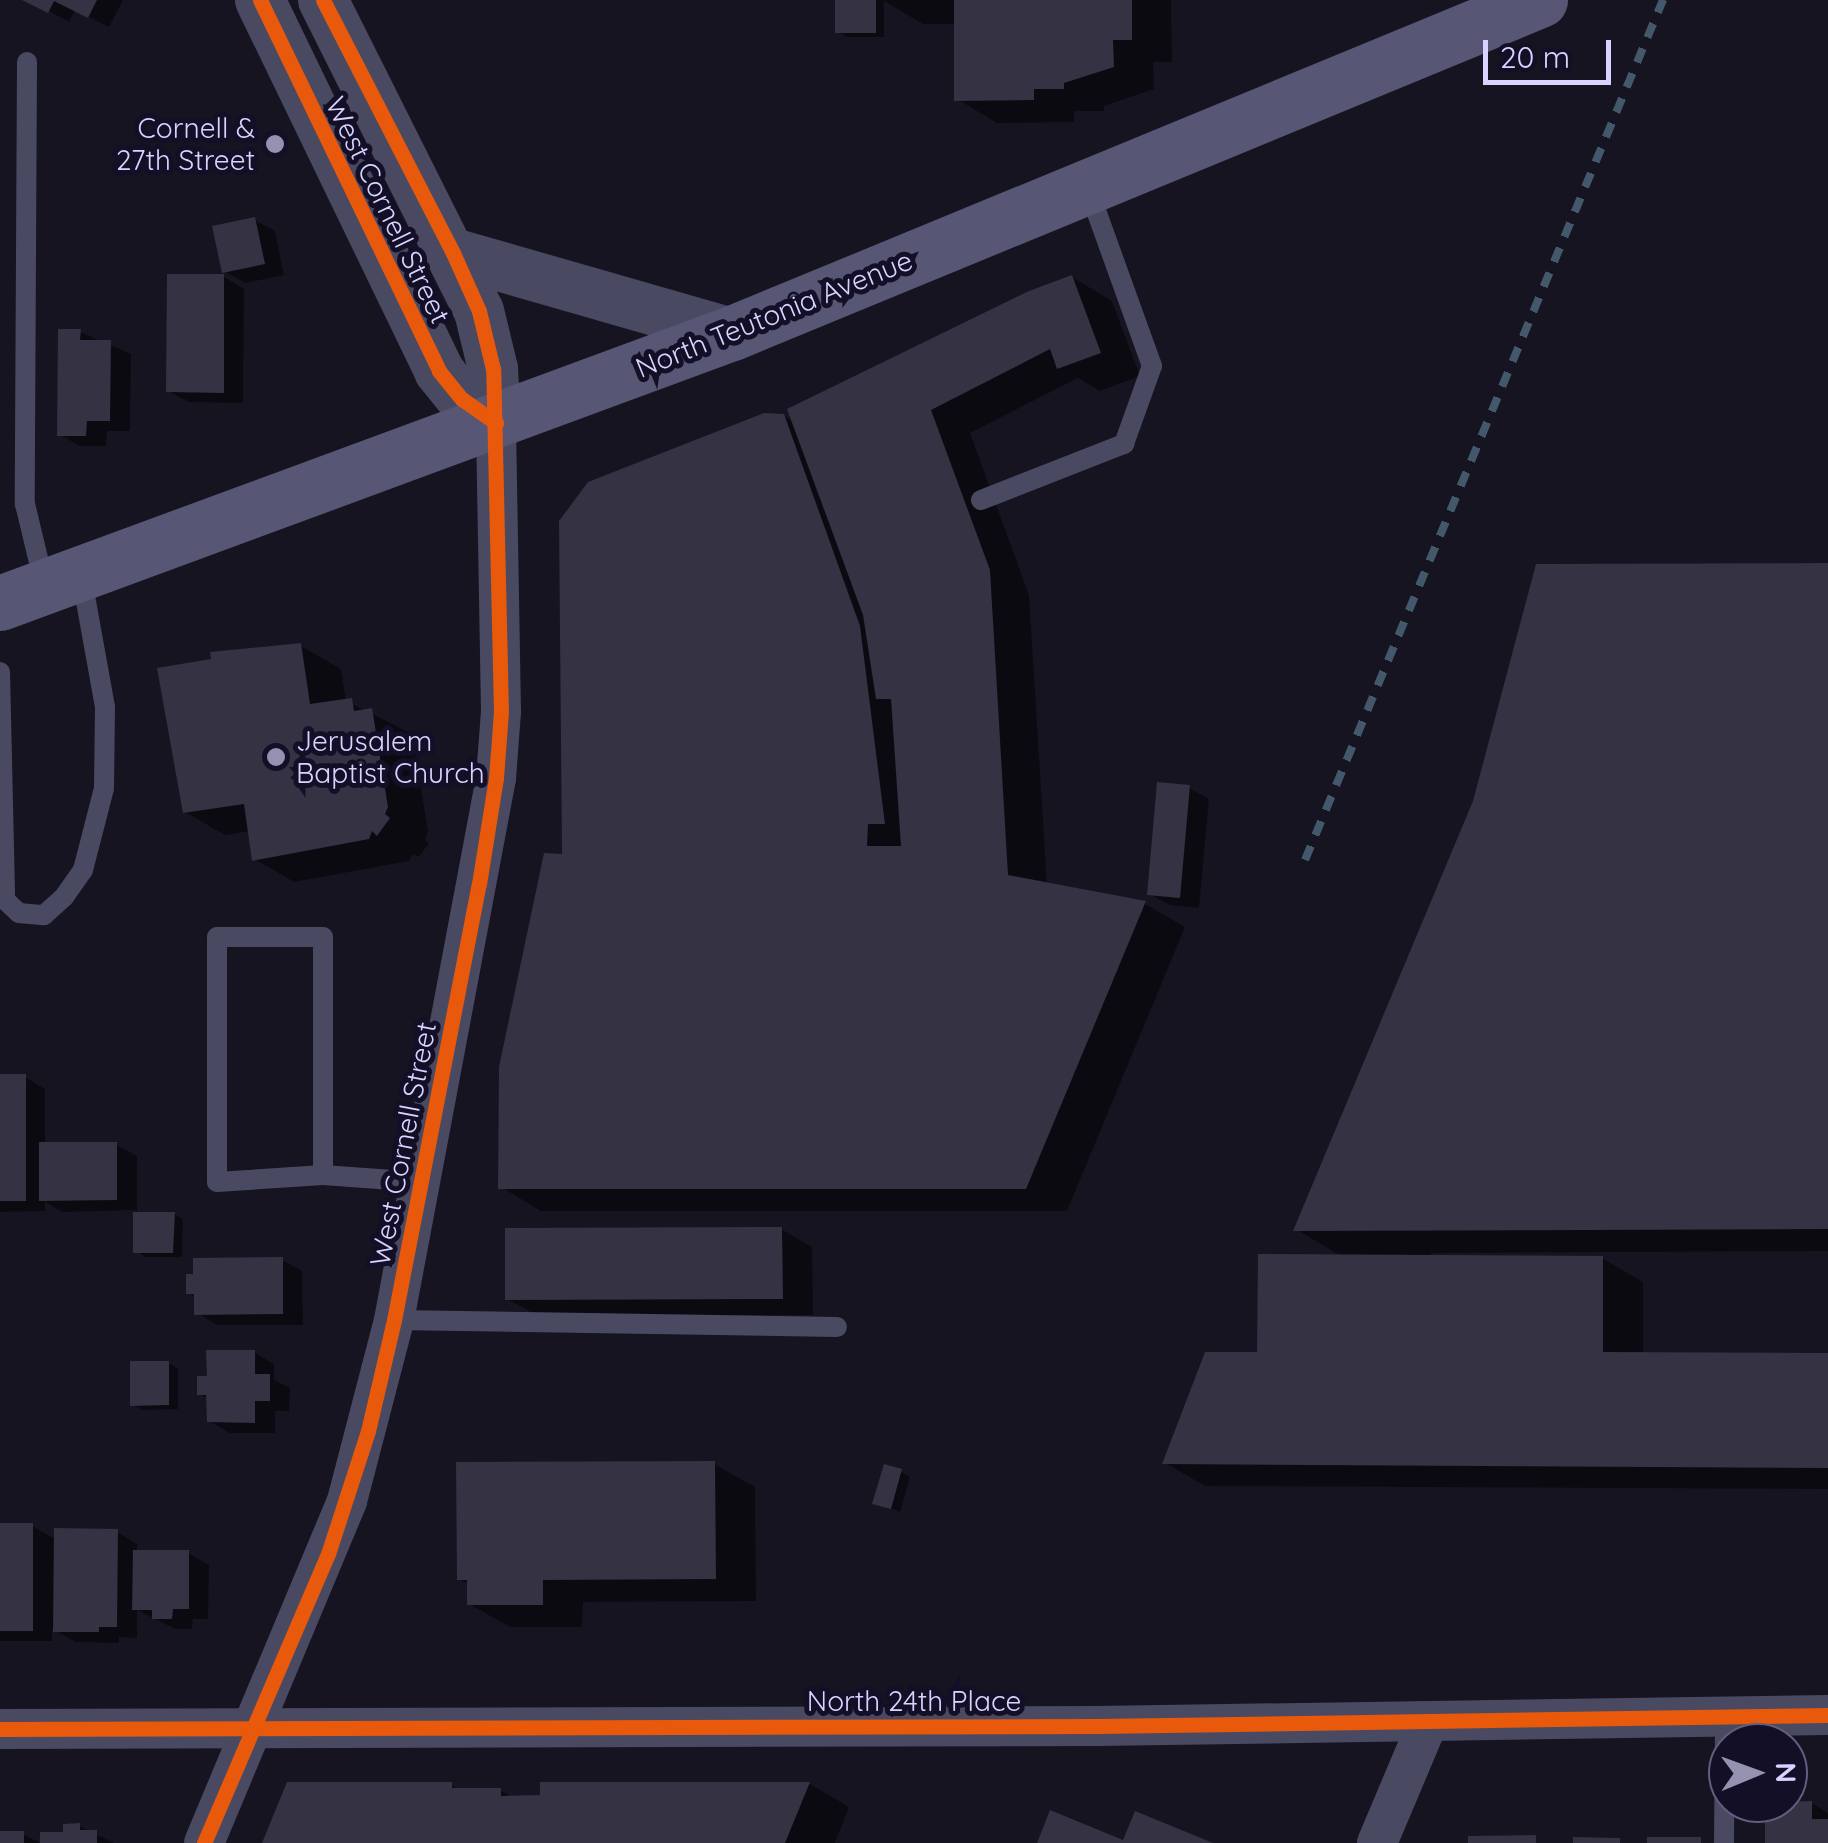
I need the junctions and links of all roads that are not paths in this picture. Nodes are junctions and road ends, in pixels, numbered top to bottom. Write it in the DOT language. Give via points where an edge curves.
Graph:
graph roads {
  1 [pos="260,0"];
  2 [pos="323,0"];
  3 [pos="1540,0"];
  4 [pos="26,62"];
  5 [pos="1088,186"];
  6 [pos="453,253"];
  7 [pos="732,333"];
  8 [pos="496,423"];
  9 [pos="981,500"];
  10 [pos="42,587"];
  11 [pos="0,672"];
  12 [pos="323,1175"];
  13 [pos="421,1182"];
  14 [pos="394,1320"];
  15 [pos="837,1327"];
  16 [pos="1828,1715"];
  17 [pos="1725,1717"];
  18 [pos="1428,1722"];
  19 [pos="252,1726"];
  20 [pos="0,1729"];
  21 [pos="204,1843"];
  22 [pos="1377,1843"];
  23 [pos="1724,1843"];
  1 -- 8 [label="street, West Cornell Street" via="439,371 462,399"];
  2 -- 6 [label="street, West Cornell Street"];
  3 -- 5 [label="main road, North Teutonia Avenue"];
  4 -- 10 [label="lane" via="25,504"];
  5 -- 7 [label="main road, North Teutonia Avenue"];
  5 -- 9 [label="lane" via="1152,366 1124,444"];
  6 -- 7 [label="street"];
  6 -- 8 [label="street, West Cornell Street" via="484,332"];
  7 -- 8 [label="main road, North Teutonia Avenue"];
  8 -- 10 [label="main road, North Teutonia Avenue"];
  8 -- 13 [label="street, West Cornell Street" via="496,778"];
  10 -- 11 [label="lane" via="105,707 104,788 82,870 44,915 19,913 5,900"];
  12 -- 12 [label="lane" via="217,1182 217,937 324,937"];
  12 -- 13 [label="lane"];
  13 -- 14 [label="street, West Cornell Street"];
  14 -- 15 [label="lane"];
  14 -- 19 [label="street, West Cornell Street" via="348,1501"];
  16 -- 17 [label="street, North 24th Place"];
  17 -- 18 [label="street, North 24th Place"];
  17 -- 23 [label="lane"];
  18 -- 19 [label="street, North 24th Place"];
  18 -- 22 [label="street"];
  19 -- 20 [label="street, North 24th Place"];
  19 -- 21 [label="street, West Cornell Street"];
}
